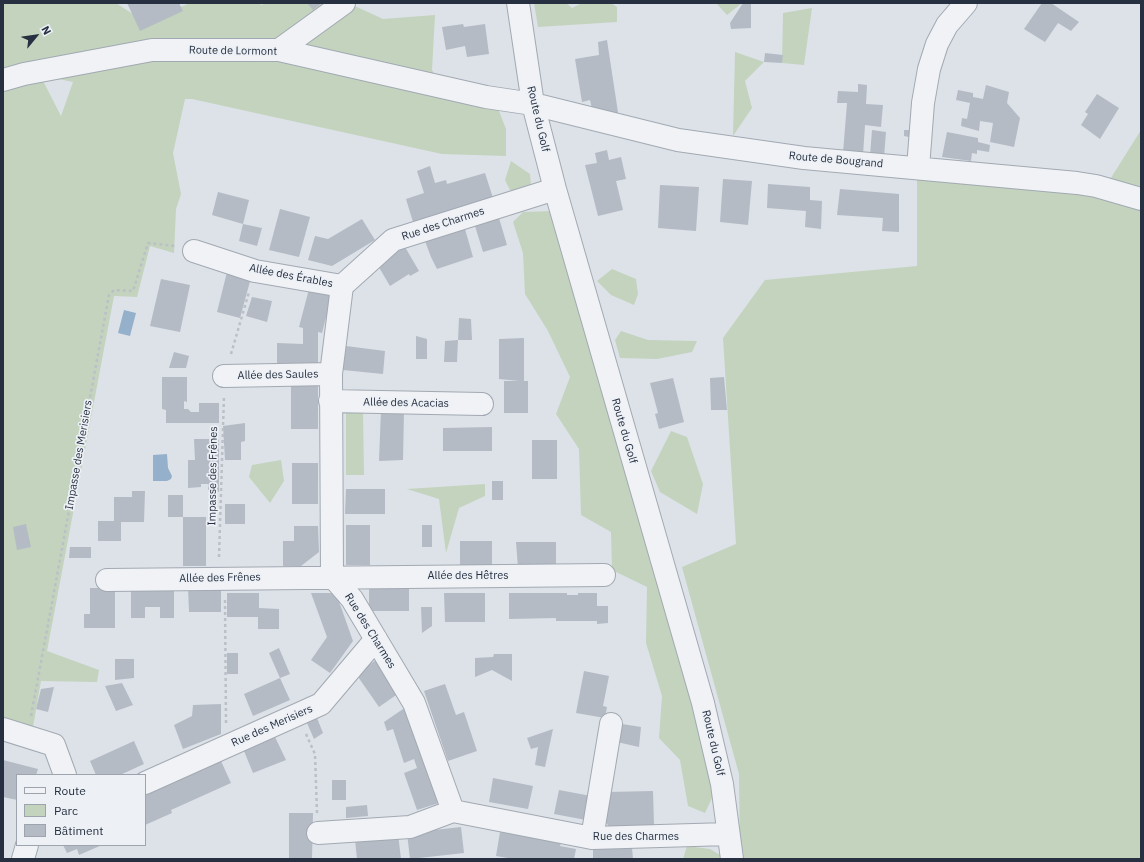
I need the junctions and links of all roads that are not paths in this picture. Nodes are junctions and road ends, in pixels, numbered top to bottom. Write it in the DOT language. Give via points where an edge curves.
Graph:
graph roads {
  1 [pos="344,3"];
  2 [pos="518,3"];
  3 [pos="966,3"];
  4 [pos="279,50"];
  5 [pos="3,80"];
  6 [pos="533,104"];
  7 [pos="918,168"];
  8 [pos="555,188"];
  9 [pos="1141,199"];
  10 [pos="194,251"];
  11 [pos="342,286"];
  12 [pos="331,374"];
  13 [pos="224,376"];
  14 [pos="330,401"];
  15 [pos="482,404"];
  16 [pos="604,575"];
  17 [pos="332,576"];
  18 [pos="107,580"];
  19 [pos="376,639"];
  20 [pos="611,724"];
  21 [pos="3,729"];
  22 [pos="66,774"];
  23 [pos="146,783"];
  24 [pos="453,810"];
  25 [pos="318,833"];
  26 [pos="728,834"];
  27 [pos="592,838"];
  28 [pos="27,846"];
  29 [pos="23,859"];
  30 [pos="732,859"];
  1 -- 4 [label="street"];
  2 -- 6 [label="street, Route du Golf"];
  3 -- 7 [label="street" via="947,25 931,62 923,102"];
  4 -- 5 [label="street, Route de Lormont" via="152,50"];
  4 -- 6 [label="street, Route de Lormont" via="486,97"];
  6 -- 7 [label="street, Route de Bougrand" via="678,140 804,158"];
  6 -- 8 [label="street, Route du Golf"];
  7 -- 9 [label="street, Route de Bougrand" via="1078,183"];
  8 -- 11 [label="street, Rue des Charmes" via="393,240"];
  8 -- 26 [label="street, Route du Golf" via="704,702 722,784"];
  10 -- 11 [label="street, Allée des Érables" via="255,271"];
  11 -- 12 [label="street"];
  12 -- 13 [label="street, Allée des Saules"];
  12 -- 14 [label="street"];
  14 -- 15 [label="street, Allée des Acacias"];
  14 -- 17 [label="street"];
  16 -- 17 [label="street, Allée des Hêtres"];
  17 -- 18 [label="street, Allée des Frênes"];
  17 -- 19 [label="street, Rue des Charmes" via="352,598"];
  19 -- 23 [label="street, Rue des Merisiers" via="321,704"];
  19 -- 24 [label="street, Rue des Charmes" via="414,703"];
  20 -- 27 [label="street"];
  21 -- 22 [label="street" via="54,745"];
  24 -- 25 [label="street" via="410,828"];
  24 -- 27 [label="street, Rue des Charmes"];
  26 -- 27 [label="street, Rue des Charmes"];
  26 -- 30 [label="street, Route du Golf"];
  28 -- 29 [label="street"];
}
